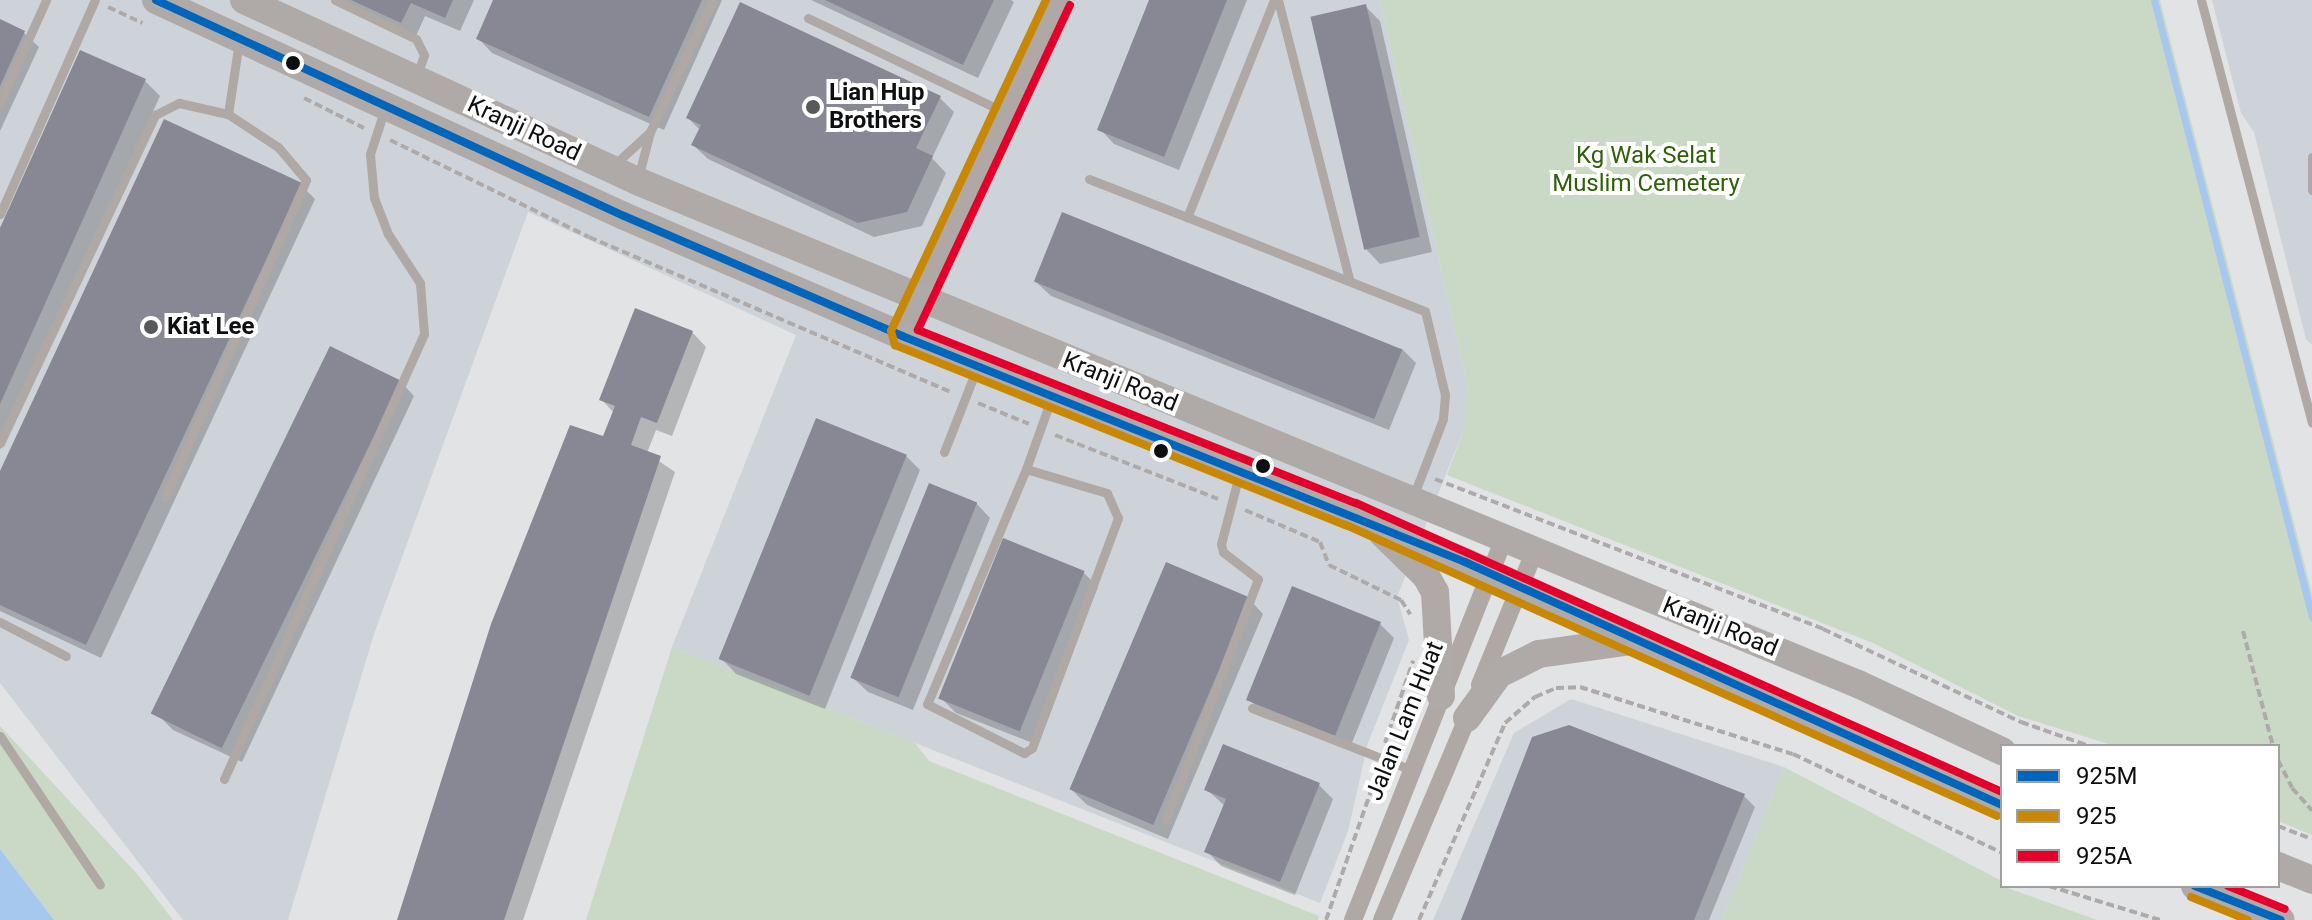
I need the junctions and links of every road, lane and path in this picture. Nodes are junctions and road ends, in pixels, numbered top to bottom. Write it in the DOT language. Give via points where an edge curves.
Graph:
graph roads {
  1 [pos="46,0"];
  2 [pos="95,0"];
  3 [pos="335,0"];
  4 [pos="713,0"];
  5 [pos="1059,0"];
  6 [pos="1276,0"];
  7 [pos="2201,0"];
  8 [pos="248,1"];
  9 [pos="153,13"];
  10 [pos="808,18"];
  11 [pos="240,37"];
  12 [pos="416,79"];
  13 [pos="292,93"];
  14 [pos="0,102"];
  15 [pos="387,105"];
  16 [pos="1006,113"];
  17 [pos="228,114"];
  18 [pos="650,132"];
  19 [pos="377,134"];
  20 [pos="2312,157"];
  21 [pos="610,169"];
  22 [pos="1089,179"];
  23 [pos="637,181"];
  24 [pos="2312,190"];
  25 [pos="0,214"];
  26 [pos="1187,217"];
  27 [pos="1349,278"];
  28 [pos="917,299"];
  29 [pos="902,336"];
  30 [pos="978,365"];
  31 [pos="1053,394"];
  32 [pos="965,398"];
  33 [pos="2312,423"];
  34 [pos="1041,429"];
  35 [pos="0,443"];
  36 [pos="944,452"];
  37 [pos="1241,468"];
  38 [pos="1026,469"];
  39 [pos="165,497"];
  40 [pos="1411,501"];
  41 [pos="1231,505"];
  42 [pos="1372,523"];
  43 [pos="1503,541"];
  44 [pos="1534,553"];
  45 [pos="1491,574"];
  46 [pos="1520,587"];
  47 [pos="0,622"];
  48 [pos="1415,627"];
  49 [pos="2243,631"];
  50 [pos="1637,641"];
  51 [pos="1415,653"];
  52 [pos="66,656"];
  53 [pos="1858,684"];
  54 [pos="1441,696"];
  55 [pos="1252,708"];
  56 [pos="1467,718"];
  57 [pos="1849,735"];
  58 [pos="0,736"];
  59 [pos="2272,744"];
  60 [pos="2000,750"];
  61 [pos="1380,758"];
  62 [pos="2280,764"];
  63 [pos="1412,770"];
  64 [pos="224,779"];
  65 [pos="2000,804"];
  66 [pos="2312,810"];
  67 [pos="1166,820"];
  68 [pos="2280,827"];
  69 [pos="2312,839"];
  70 [pos="2000,852"];
  71 [pos="2280,867"];
  72 [pos="2312,880"];
  73 [pos="100,885"];
  74 [pos="2056,888"];
  75 [pos="2199,888"];
  76 [pos="2241,910"];
  77 [pos="1326,920"];
  78 [pos="1353,920"];
  79 [pos="1382,920"];
  80 [pos="1419,920"];
  81 [pos="2160,920"];
  82 [pos="2281,920"];
  1 -- 14 [label="lane"];
  2 -- 9 [label="path"];
  2 -- 25 [label="lane"];
  3 -- 12 [label="lane" via="416,39 424,55"];
  4 -- 18 [label="lane"];
  5 -- 16 [label="street"];
  6 -- 26 [label="lane"];
  6 -- 27 [label="lane"];
  7 -- 33 [label="lane"];
  8 -- 12 [label="main road, Kranji Road"];
  9 -- 11 [label="main road, Kranji Road"];
  10 -- 16 [label="lane"];
  11 -- 15 [label="main road, Kranji Road"];
  11 -- 17 [label="lane"];
  12 -- 21 [label="main road, Kranji Road"];
  13 -- 19 [label="path"];
  15 -- 19 [label="lane"];
  15 -- 29 [label="main road, Kranji Road" via="624,216"];
  16 -- 28 [label="street"];
  17 -- 35 [label="lane" via="179,103 155,115"];
  17 -- 39 [label="lane" via="278,147 306,180"];
  18 -- 21 [label="lane"];
  18 -- 23 [label="lane"];
  19 -- 32 [label="path" via="589,237"];
  19 -- 64 [label="lane" via="370,154 374,198 388,234 420,283 424,334"];
  20 -- 24 [label="lane"];
  21 -- 23 [label="main road, Kranji Road"];
  22 -- 26 [label="lane"];
  23 -- 28 [label="main road, Kranji Road"];
  26 -- 27 [label="lane"];
  27 -- 40 [label="lane" via="1416,305 1432,325 1445,395 1443,419"];
  28 -- 29 [label="street"];
  28 -- 40 [label="main road, Kranji Road"];
  29 -- 30 [label="main road, Kranji Road"];
  30 -- 31 [label="main road, Kranji Road"];
  30 -- 32 [label="lane"];
  31 -- 34 [label="lane"];
  31 -- 37 [label="main road, Kranji Road"];
  32 -- 34 [label="path"];
  32 -- 36 [label="lane"];
  34 -- 38 [label="lane"];
  34 -- 41 [label="path"];
  37 -- 41 [label="lane"];
  37 -- 42 [label="main road, Kranji Road"];
  38 -- 38 [label="lane" via="1107,493 1118,518 1032,748 1024,753 927,704"];
  40 -- 43 [label="main road, Kranji Road"];
  41 -- 48 [label="path" via="1320,542 1329,565 1401,600"];
  41 -- 67 [label="lane" via="1223,552 1258,579"];
  42 -- 45 [label="main road, Kranji Road"];
  42 -- 54 [label="main road" via="1426,576 1435,592"];
  43 -- 44 [label="main road, Kranji Road"];
  43 -- 45 [label="street, Jalan Lam Huat"];
  44 -- 46 [label="street"];
  44 -- 53 [label="main road, Kranji Road"];
  45 -- 46 [label="main road, Kranji Road"];
  45 -- 54 [label="street, Jalan Lam Huat"];
  46 -- 50 [label="main road, Kranji Road"];
  46 -- 56 [label="street"];
  47 -- 52 [label="lane"];
  49 -- 59 [label="path"];
  50 -- 56 [label="main road" via="1539,654 1499,674"];
  50 -- 57 [label="main road, Kranji Road"];
  51 -- 61 [label="path"];
  53 -- 57 [label="main road"];
  53 -- 60 [label="main road, Kranji Road"];
  54 -- 63 [label="street, Jalan Lam Huat"];
  55 -- 61 [label="lane"];
  56 -- 79 [label="street"];
  57 -- 65 [label="main road, Kranji Road"];
  58 -- 73 [label="lane"];
  61 -- 63 [label="lane"];
  61 -- 77 [label="path"];
  62 -- 66 [label="path"];
  63 -- 78 [label="street, Jalan Lam Huat"];
  68 -- 69 [label="path"];
  70 -- 80 [label="path" via="1793,754 1592,691 1556,688 1535,697 1505,723"];
  71 -- 72 [label="main road"];
  74 -- 81 [label="path"];
  75 -- 76 [label="main road"];
  76 -- 82 [label="main road"];
}
